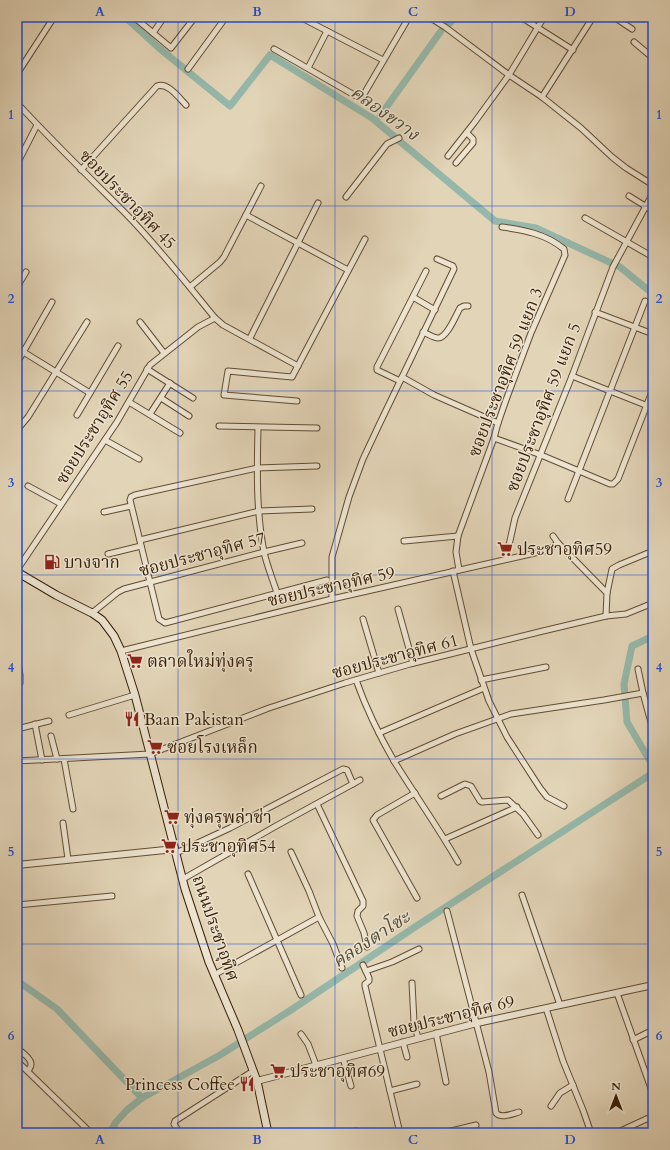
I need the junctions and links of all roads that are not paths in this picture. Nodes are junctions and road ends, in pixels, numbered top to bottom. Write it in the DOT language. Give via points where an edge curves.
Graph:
graph roads {
  1 [pos="54,17"];
  2 [pos="134,17"];
  3 [pos="164,17"];
  4 [pos="195,17"];
  5 [pos="226,17"];
  6 [pos="300,17"];
  7 [pos="409,17"];
  8 [pos="429,17"];
  9 [pos="521,17"];
  10 [pos="544,17"];
  11 [pos="593,17"];
  12 [pos="614,17"];
  13 [pos="537,28"];
  14 [pos="632,29"];
  15 [pos="327,31"];
  16 [pos="153,33"];
  17 [pos="634,42"];
  18 [pos="274,49"];
  19 [pos="573,50"];
  20 [pos="653,58"];
  21 [pos="383,60"];
  22 [pos="308,68"];
  23 [pos="188,69"];
  24 [pos="17,74"];
  25 [pos="509,75"];
  26 [pos="542,97"];
  27 [pos="17,104"];
  28 [pos="186,105"];
  29 [pos="37,125"];
  30 [pos="467,133"];
  31 [pos="397,139"];
  32 [pos="448,156"];
  33 [pos="456,163"];
  34 [pos="17,164"];
  35 [pos="81,170"];
  36 [pos="653,185"];
  37 [pos="260,186"];
  38 [pos="653,193"];
  39 [pos="629,196"];
  40 [pos="346,197"];
  41 [pos="318,203"];
  42 [pos="646,207"];
  43 [pos="653,211"];
  44 [pos="246,215"];
  45 [pos="585,218"];
  46 [pos="502,227"];
  47 [pos="365,239"];
  48 [pos="297,242"];
  49 [pos="626,242"];
  50 [pos="653,257"];
  51 [pos="437,259"];
  52 [pos="348,270"];
  53 [pos="426,271"];
  54 [pos="26,272"];
  55 [pos="17,287"];
  56 [pos="190,287"];
  57 [pos="413,297"];
  58 [pos="645,301"];
  59 [pos="52,302"];
  60 [pos="468,306"];
  61 [pos="435,310"];
  62 [pos="595,312"];
  63 [pos="215,318"];
  64 [pos="87,322"];
  65 [pos="140,322"];
  66 [pos="635,328"];
  67 [pos="423,332"];
  68 [pos="653,334"];
  69 [pos="250,338"];
  70 [pos="118,346"];
  71 [pos="17,348"];
  72 [pos="24,352"];
  73 [pos="164,353"];
  74 [pos="17,363"];
  75 [pos="298,366"];
  76 [pos="147,369"];
  77 [pos="56,373"];
  78 [pos="572,376"];
  79 [pos="401,379"];
  80 [pos="170,383"];
  81 [pos="653,389"];
  82 [pos="611,391"];
  83 [pos="90,393"];
  84 [pos="161,398"];
  85 [pos="193,398"];
  86 [pos="297,401"];
  87 [pos="129,402"];
  88 [pos="646,406"];
  89 [pos="653,408"];
  90 [pos="150,414"];
  91 [pos="77,415"];
  92 [pos="189,416"];
  93 [pos="498,423"];
  94 [pos="219,426"];
  95 [pos="258,428"];
  96 [pos="317,428"];
  97 [pos="17,430"];
  98 [pos="180,433"];
  99 [pos="494,438"];
  100 [pos="105,440"];
  101 [pos="541,455"];
  102 [pos="139,459"];
  103 [pos="317,466"];
  104 [pos="257,468"];
  105 [pos="578,470"];
  106 [pos="28,486"];
  107 [pos="568,499"];
  108 [pos="61,504"];
  109 [pos="131,506"];
  110 [pos="312,509"];
  111 [pos="104,512"];
  112 [pos="259,512"];
  113 [pos="458,536"];
  114 [pos="553,536"];
  115 [pos="140,540"];
  116 [pos="404,541"];
  117 [pos="558,543"];
  118 [pos="302,544"];
  119 [pos="141,546"];
  120 [pos="653,551"];
  121 [pos="264,552"];
  122 [pos="108,554"];
  123 [pos="506,559"];
  124 [pos="456,570"];
  125 [pos="17,571"];
  126 [pos="327,580"];
  127 [pos="150,581"];
  128 [pos="277,593"];
  129 [pos="608,593"];
  130 [pos="332,599"];
  131 [pos="653,603"];
  132 [pos="398,609"];
  133 [pos="92,613"];
  134 [pos="606,616"];
  135 [pos="363,619"];
  136 [pos="471,649"];
  137 [pos="121,651"];
  138 [pos="17,656"];
  139 [pos="413,664"];
  140 [pos="546,667"];
  141 [pos="638,669"];
  142 [pos="379,673"];
  143 [pos="356,680"];
  144 [pos="481,680"];
  145 [pos="17,685"];
  146 [pos="484,688"];
  147 [pos="642,693"];
  148 [pos="134,695"];
  149 [pos="68,715"];
  150 [pos="498,718"];
  151 [pos="49,720"];
  152 [pos="35,724"];
  153 [pos="17,729"];
  154 [pos="653,730"];
  155 [pos="379,733"];
  156 [pos="51,736"];
  157 [pos="150,754"];
  158 [pos="64,758"];
  159 [pos="57,759"];
  160 [pos="42,760"];
  161 [pos="17,761"];
  162 [pos="394,761"];
  163 [pos="360,780"];
  164 [pos="353,784"];
  165 [pos="415,793"];
  166 [pos="441,796"];
  167 [pos="317,804"];
  168 [pos="564,806"];
  169 [pos="517,807"];
  170 [pos="73,809"];
  171 [pos="63,823"];
  172 [pos="538,835"];
  173 [pos="445,839"];
  174 [pos="176,851"];
  175 [pos="291,852"];
  176 [pos="68,859"];
  177 [pos="458,862"];
  178 [pos="17,865"];
  179 [pos="248,874"];
  180 [pos="183,879"];
  181 [pos="522,895"];
  182 [pos="112,896"];
  183 [pos="417,898"];
  184 [pos="17,905"];
  185 [pos="447,911"];
  186 [pos="319,917"];
  187 [pos="277,941"];
  188 [pos="367,947"];
  189 [pos="419,949"];
  190 [pos="363,965"];
  191 [pos="342,968"];
  192 [pos="366,971"];
  193 [pos="214,975"];
  194 [pos="412,983"];
  195 [pos="653,985"];
  196 [pos="617,993"];
  197 [pos="301,995"];
  198 [pos="560,1005"];
  199 [pos="546,1008"];
  200 [pos="476,1023"];
  201 [pos="653,1030"];
  202 [pos="301,1034"];
  203 [pos="436,1034"];
  204 [pos="418,1038"];
  205 [pos="633,1040"];
  206 [pos="402,1042"];
  207 [pos="379,1048"];
  208 [pos="17,1049"];
  209 [pos="407,1057"];
  210 [pos="343,1058"];
  211 [pos="17,1061"];
  212 [pos="316,1065"];
  213 [pos="253,1070"];
  214 [pos="28,1071"];
  215 [pos="257,1081"];
  216 [pos="446,1082"];
  217 [pos="417,1084"];
  218 [pos="573,1085"];
  219 [pos="351,1086"];
  220 [pos="390,1091"];
  221 [pos="653,1094"];
  222 [pos="552,1106"];
  223 [pos="519,1112"];
  224 [pos="653,1116"];
  225 [pos="476,1125"];
  226 [pos="356,1132"];
  227 [pos="91,1133"];
  228 [pos="180,1133"];
  229 [pos="268,1133"];
  230 [pos="346,1133"];
  231 [pos="400,1133"];
  232 [pos="443,1133"];
  233 [pos="591,1133"];
  234 [pos="616,1133"];
  1 -- 24 [label="street"];
  2 -- 16 [label="street"];
  3 -- 16 [label="street"];
  4 -- 16 [label="street" via="172,47"];
  5 -- 23 [label="street"];
  6 -- 15 [label="street"];
  7 -- 21 [label="street"];
  8 -- 25 [label="street"];
  9 -- 13 [label="street"];
  10 -- 13 [label="street"];
  11 -- 19 [label="street"];
  12 -- 14 [label="street"];
  13 -- 19 [label="street"];
  13 -- 25 [label="street"];
  15 -- 21 [label="street"];
  15 -- 22 [label="street"];
  17 -- 20 [label="street"];
  18 -- 22 [label="street"];
  19 -- 26 [label="street"];
  21 -- 22 [label="street" via="364,94 360,96"];
  25 -- 26 [label="street"];
  25 -- 30 [label="street"];
  26 -- 36 [label="street" via="612,157"];
  27 -- 29 [label="street, ซอยประชาอุทิศ 45"];
  28 -- 35 [label="street" via="166,85 157,86"];
  29 -- 34 [label="street"];
  29 -- 35 [label="street, ซอยประชาอุทิศ 45"];
  30 -- 32 [label="street"];
  30 -- 33 [label="street" via="473,143"];
  31 -- 40 [label="street" via="387,144"];
  35 -- 56 [label="street, ซอยประชาอุทิศ 45" via="156,246"];
  37 -- 44 [label="street"];
  38 -- 42 [label="street, ซอยประชาอุทิศ 59 แยก 5"];
  39 -- 42 [label="street"];
  41 -- 48 [label="street"];
  42 -- 43 [label="street"];
  42 -- 49 [label="street, ซอยประชาอุทิศ 59 แยก 5"];
  44 -- 48 [label="street"];
  44 -- 56 [label="street" via="220,262"];
  45 -- 49 [label="street"];
  46 -- 93 [label="street, ซอยประชาอุทิศ 59 แยก 3" via="532,232 552,240 564,249 565,255 531,333"];
  47 -- 52 [label="street"];
  48 -- 52 [label="street"];
  48 -- 69 [label="street"];
  49 -- 50 [label="street"];
  49 -- 62 [label="street, ซอยประชาอุทิศ 59 แยก 5"];
  51 -- 61 [label="street" via="453,266 454,269"];
  52 -- 75 [label="street"];
  53 -- 57 [label="street"];
  54 -- 55 [label="street"];
  56 -- 63 [label="street, ซอยประชาอุทิศ 45"];
  57 -- 61 [label="street"];
  57 -- 79 [label="street" via="377,367 377,370"];
  58 -- 66 [label="street"];
  59 -- 72 [label="street"];
  60 -- 67 [label="street" via="460,308 446,334 441,337 437,338"];
  61 -- 67 [label="street"];
  62 -- 66 [label="street"];
  62 -- 78 [label="street, ซอยประชาอุทิศ 59 แยก 5"];
  63 -- 69 [label="street, ซอยประชาอุทิศ 45" via="223,325"];
  63 -- 73 [label="street, ซอยประชาอุทิศ 55" via="198,327"];
  64 -- 77 [label="street"];
  65 -- 73 [label="street"];
  66 -- 68 [label="street"];
  66 -- 82 [label="street"];
  67 -- 79 [label="street"];
  69 -- 75 [label="street, ซอยประชาอุทิศ 45"];
  70 -- 83 [label="street"];
  71 -- 72 [label="street"];
  72 -- 74 [label="street"];
  72 -- 77 [label="street"];
  73 -- 76 [label="street, ซอยประชาอุทิศ 55"];
  75 -- 86 [label="street" via="292,377 228,371 224,395"];
  76 -- 80 [label="street"];
  76 -- 87 [label="street, ซอยประชาอุทิศ 55"];
  77 -- 83 [label="street"];
  77 -- 97 [label="street"];
  78 -- 82 [label="street"];
  78 -- 101 [label="street, ซอยประชาอุทิศ 59 แยก 5"];
  79 -- 93 [label="street"];
  79 -- 130 [label="street" via="363,459 349,497 332,557"];
  80 -- 84 [label="street"];
  80 -- 85 [label="street"];
  81 -- 88 [label="street"];
  82 -- 88 [label="street"];
  82 -- 105 [label="street"];
  83 -- 91 [label="street"];
  84 -- 90 [label="street"];
  84 -- 92 [label="street"];
  87 -- 90 [label="street"];
  87 -- 100 [label="street, ซอยประชาอุทิศ 55"];
  88 -- 89 [label="street"];
  88 -- 105 [label="street" via="616,483 610,484"];
  90 -- 98 [label="street"];
  93 -- 99 [label="street, ซอยประชาอุทิศ 59 แยก 3"];
  94 -- 95 [label="street"];
  95 -- 96 [label="street"];
  95 -- 104 [label="street"];
  99 -- 101 [label="street"];
  99 -- 113 [label="street, ซอยประชาอุทิศ 59 แยก 3"];
  100 -- 102 [label="street"];
  100 -- 108 [label="street, ซอยประชาอุทิศ 55"];
  101 -- 105 [label="street"];
  101 -- 123 [label="street, ซอยประชาอุทิศ 59 แยก 5" via="515,518"];
  103 -- 104 [label="street"];
  104 -- 109 [label="street" via="135,495 131,497"];
  104 -- 112 [label="street"];
  105 -- 107 [label="street"];
  106 -- 108 [label="street"];
  108 -- 125 [label="street, ซอยประชาอุทิศ 55"];
  109 -- 111 [label="street"];
  109 -- 115 [label="street"];
  110 -- 112 [label="street"];
  112 -- 115 [label="street"];
  112 -- 121 [label="street"];
  113 -- 116 [label="street"];
  113 -- 124 [label="street, ซอยประชาอุทิศ 59 แยก 3"];
  114 -- 117 [label="street"];
  115 -- 119 [label="street"];
  117 -- 123 [label="street, ซอยประชาอุทิศ 59" via="548,550"];
  117 -- 129 [label="street"];
  118 -- 121 [label="street, ซอยประชาอุทิศ 57"];
  119 -- 122 [label="street"];
  119 -- 127 [label="street"];
  120 -- 129 [label="street" via="614,567 610,573"];
  121 -- 127 [label="street, ซอยประชาอุทิศ 57"];
  121 -- 128 [label="street"];
  123 -- 124 [label="street, ซอยประชาอุทิศ 59"];
  124 -- 130 [label="street, ซอยประชาอุทิศ 59"];
  124 -- 136 [label="street, ซอยประชาอุทิศ 59 แยก 3"];
  125 -- 133 [label="main road, ถนนประชาอุทิศ"];
  126 -- 128 [label="street"];
  127 -- 128 [label="street" via="159,619 165,622"];
  127 -- 133 [label="street, ซอยประชาอุทิศ 57" via="121,590"];
  129 -- 134 [label="street"];
  130 -- 137 [label="street, ซอยประชาอุทิศ 59"];
  131 -- 134 [label="street, ซอยประชาอุทิศ 61" via="626,614"];
  132 -- 139 [label="street"];
  133 -- 137 [label="main road, ถนนประชาอุทิศ" via="108,627"];
  134 -- 136 [label="street, ซอยประชาอุทิศ 61"];
  135 -- 142 [label="street"];
  136 -- 139 [label="street, ซอยประชาอุทิศ 61"];
  136 -- 144 [label="street, ซอยประชาอุทิศ 59 แยก 3"];
  137 -- 148 [label="main road, ถนนประชาอุทิศ"];
  138 -- 145 [label="street" via="20,678"];
  139 -- 142 [label="street, ซอยประชาอุทิศ 61"];
  140 -- 144 [label="street"];
  141 -- 147 [label="street"];
  142 -- 143 [label="street, ซอยประชาอุทิศ 61"];
  143 -- 155 [label="street"];
  143 -- 157 [label="street, ซอยประชาอุทิศ 61" via="269,708"];
  144 -- 146 [label="street, ซอยประชาอุทิศ 59 แยก 3"];
  146 -- 150 [label="street, ซอยประชาอุทิศ 59 แยก 3"];
  146 -- 155 [label="street"];
  147 -- 150 [label="street"];
  147 -- 154 [label="street"];
  148 -- 149 [label="street"];
  148 -- 157 [label="main road, ถนนประชาอุทิศ"];
  150 -- 162 [label="street"];
  150 -- 168 [label="street, ซอยประชาอุทิศ 59 แยก 3" via="507,737 547,797"];
  151 -- 152 [label="street"];
  152 -- 153 [label="street"];
  152 -- 160 [label="street"];
  155 -- 162 [label="street"];
  156 -- 159 [label="street"];
  157 -- 158 [label="street, ซอยประชาอุทิศ 61"];
  157 -- 174 [label="main road, ถนนประชาอุทิศ"];
  158 -- 159 [label="street, ซอยประชาอุทิศ 61"];
  158 -- 170 [label="street"];
  159 -- 160 [label="street, ซอยประชาอุทิศ 61"];
  160 -- 161 [label="street, ซอยประชาอุทิศ 61"];
  162 -- 165 [label="street"];
  163 -- 164 [label="street"];
  164 -- 167 [label="street"];
  164 -- 174 [label="street" via="347,770 343,769 230,828"];
  165 -- 173 [label="street"];
  165 -- 183 [label="street" via="373,820"];
  166 -- 169 [label="street" via="465,784 471,786 480,801 508,800"];
  167 -- 180 [label="street"];
  167 -- 188 [label="street" via="363,901 364,906 358,911 357,916"];
  169 -- 172 [label="street"];
  169 -- 173 [label="street"];
  171 -- 176 [label="street"];
  173 -- 177 [label="street"];
  174 -- 176 [label="street"];
  174 -- 180 [label="main road, ถนนประชาอุทิศ"];
  175 -- 186 [label="street"];
  176 -- 178 [label="street"];
  179 -- 187 [label="street"];
  180 -- 193 [label="main road, ถนนประชาอุทิศ"];
  181 -- 198 [label="street"];
  182 -- 184 [label="street"];
  185 -- 200 [label="street"];
  186 -- 187 [label="street"];
  186 -- 191 [label="street"];
  187 -- 193 [label="street"];
  187 -- 197 [label="street"];
  189 -- 192 [label="street"];
  190 -- 192 [label="street"];
  192 -- 207 [label="street" via="369,979 365,986"];
  193 -- 213 [label="main road, ถนนประชาอุทิศ"];
  194 -- 204 [label="street" via="414,1022"];
  195 -- 196 [label="street, ซอยประชาอุทิศ 69"];
  196 -- 198 [label="street, ซอยประชาอุทิศ 69"];
  196 -- 205 [label="street"];
  198 -- 199 [label="street, ซอยประชาอุทิศ 69"];
  199 -- 200 [label="street, ซอยประชาอุทิศ 69"];
  199 -- 218 [label="street"];
  200 -- 203 [label="street, ซอยประชาอุทิศ 69"];
  200 -- 223 [label="street" via="489,1072 496,1113 502,1116"];
  201 -- 205 [label="street"];
  202 -- 212 [label="street"];
  203 -- 204 [label="street, ซอยประชาอุทิศ 69"];
  203 -- 216 [label="street"];
  204 -- 206 [label="street, ซอยประชาอุทิศ 69"];
  205 -- 221 [label="street"];
  206 -- 207 [label="street, ซอยประชาอุทิศ 69"];
  206 -- 209 [label="street"];
  207 -- 210 [label="street, ซอยประชาอุทิศ 69"];
  207 -- 220 [label="street"];
  208 -- 214 [label="street" via="31,1061"];
  210 -- 212 [label="street, ซอยประชาอุทิศ 69"];
  210 -- 219 [label="street"];
  211 -- 214 [label="street"];
  212 -- 215 [label="street, ซอยประชาอุทิศ 69"];
  213 -- 215 [label="main road, ถนนประชาอุทิศ"];
  213 -- 228 [label="street" via="175,1121 174,1124"];
  214 -- 227 [label="street"];
  215 -- 229 [label="main road, ถนนประชาอุทิศ"];
  217 -- 220 [label="street"];
  218 -- 222 [label="street" via="560,1093"];
  218 -- 233 [label="street"];
  220 -- 231 [label="street"];
  224 -- 234 [label="street"];
  225 -- 232 [label="street"];
  226 -- 230 [label="street"];
}
